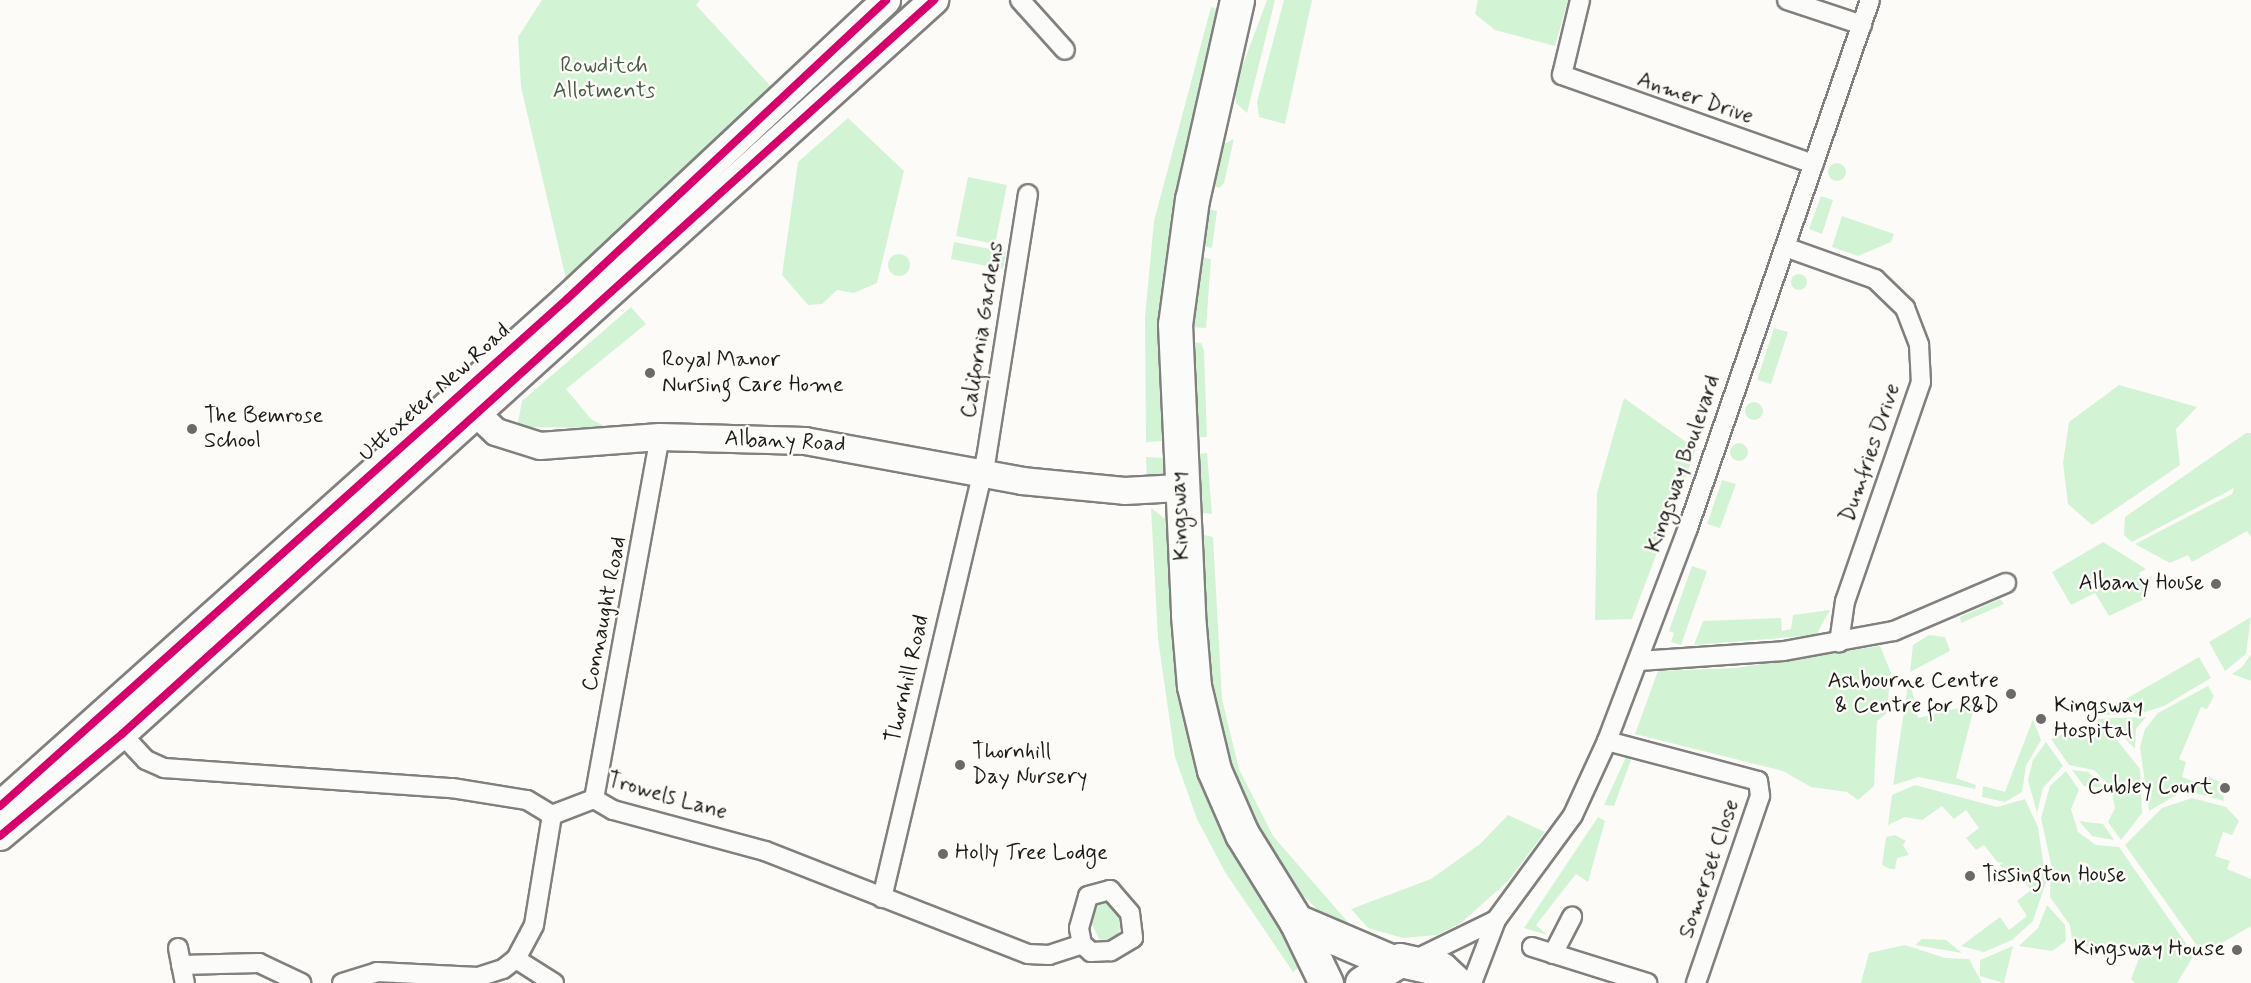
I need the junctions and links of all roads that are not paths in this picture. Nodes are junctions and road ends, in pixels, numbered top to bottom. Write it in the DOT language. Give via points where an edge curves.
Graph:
graph roads {
  1 [pos="886,0"];
  2 [pos="934,0"];
  3 [pos="1020,0"];
  4 [pos="1237,0"];
  5 [pos="1257,0"];
  6 [pos="1580,0"];
  7 [pos="1787,0"];
  8 [pos="1870,0"];
  9 [pos="1862,25"];
  10 [pos="1065,50"];
  11 [pos="1219,90"];
  12 [pos="1814,164"];
  13 [pos="1028,194"];
  14 [pos="1785,247"];
  15 [pos="468,406"];
  16 [pos="660,437"];
  17 [pos="980,472"];
  18 [pos="1179,488"];
  19 [pos="2006,583"];
  20 [pos="1839,642"];
  21 [pos="1639,661"];
  22 [pos="103,713"];
  23 [pos="122,734"];
  24 [pos="1607,741"];
  25 [pos="594,799"];
  26 [pos="0,806"];
  27 [pos="552,815"];
  28 [pos="0,836"];
  29 [pos="882,898"];
  30 [pos="1572,917"];
  31 [pos="1496,920"];
  32 [pos="1296,921"];
  33 [pos="1082,944"];
  34 [pos="1532,947"];
  35 [pos="1553,954"];
  36 [pos="516,959"];
  37 [pos="1402,961"];
  38 [pos="185,983"];
  39 [pos="301,983"];
  40 [pos="342,983"];
  41 [pos="554,983"];
  42 [pos="1326,983"];
  43 [pos="1362,983"];
  44 [pos="1456,983"];
  45 [pos="1472,983"];
  46 [pos="1647,983"];
  47 [pos="1696,983"];
  1 -- 15 [label="main road, Uttoxeter New Road"];
  2 -- 15 [label="main road, Uttoxeter New Road"];
  3 -- 10 [label="street"];
  4 -- 11 [label="highway, Kingsway"];
  5 -- 11 [label="highway, Kingsway"];
  6 -- 12 [label="street, Anmer Drive" via="1562,75"];
  7 -- 9 [label="street"];
  8 -- 9 [label="street, Kingsway Boulevard"];
  9 -- 12 [label="street, Kingsway Boulevard"];
  11 -- 18 [label="highway, Kingsway" via="1191,199 1178,285 1174,355"];
  12 -- 14 [label="street, Kingsway Boulevard"];
  13 -- 17 [label="street, California Gardens" via="992,428"];
  14 -- 20 [label="street, Dumfries Drive" via="1859,271 1890,291 1913,325 1922,362 1915,404 1845,601"];
  14 -- 21 [label="street, Kingsway Boulevard"];
  15 -- 16 [label="street, Albany Road" via="507,438 540,446"];
  15 -- 22 [label="main road, Uttoxeter New Road"];
  15 -- 23 [label="main road, Uttoxeter New Road"];
  16 -- 17 [label="street, Albany Road" via="849,445"];
  16 -- 25 [label="street, Connaught Road"];
  17 -- 18 [label="street, Albany Road" via="1145,490"];
  17 -- 29 [label="street, Thornhill Road"];
  18 -- 32 [label="highway, Kingsway" via="1202,730 1242,834"];
  19 -- 20 [label="street" via="1928,620"];
  20 -- 21 [label="street"];
  21 -- 24 [label="street, Kingsway Boulevard"];
  22 -- 23 [label="street"];
  22 -- 26 [label="main road, Uttoxeter New Road"];
  23 -- 27 [label="street" via="146,760 164,768 452,788 527,800"];
  23 -- 28 [label="main road, Uttoxeter New Road"];
  24 -- 31 [label="street, Kingsway Boulevard" via="1574,815"];
  24 -- 47 [label="street, Somerset Close" via="1758,782 1760,796"];
  25 -- 27 [label="street, Trowels Lane"];
  25 -- 29 [label="street, Trowels Lane" via="613,810 765,851"];
  27 -- 36 [label="street" via="534,925"];
  29 -- 33 [label="street, Trowels Lane" via="1028,954 1049,955"];
  30 -- 35 [label="street"];
  31 -- 37 [label="street"];
  31 -- 45 [label="street"];
  32 -- 37 [label="highway"];
  32 -- 42 [label="highway, Kingsway"];
  34 -- 35 [label="street"];
  35 -- 46 [label="street"];
  36 -- 40 [label="street" via="478,977 377,972"];
  36 -- 41 [label="street"];
  37 -- 43 [label="highway"];
  37 -- 44 [label="highway" via="1441,969"];
  38 -- 39 [label="street" via="180,956 259,963"];
}
